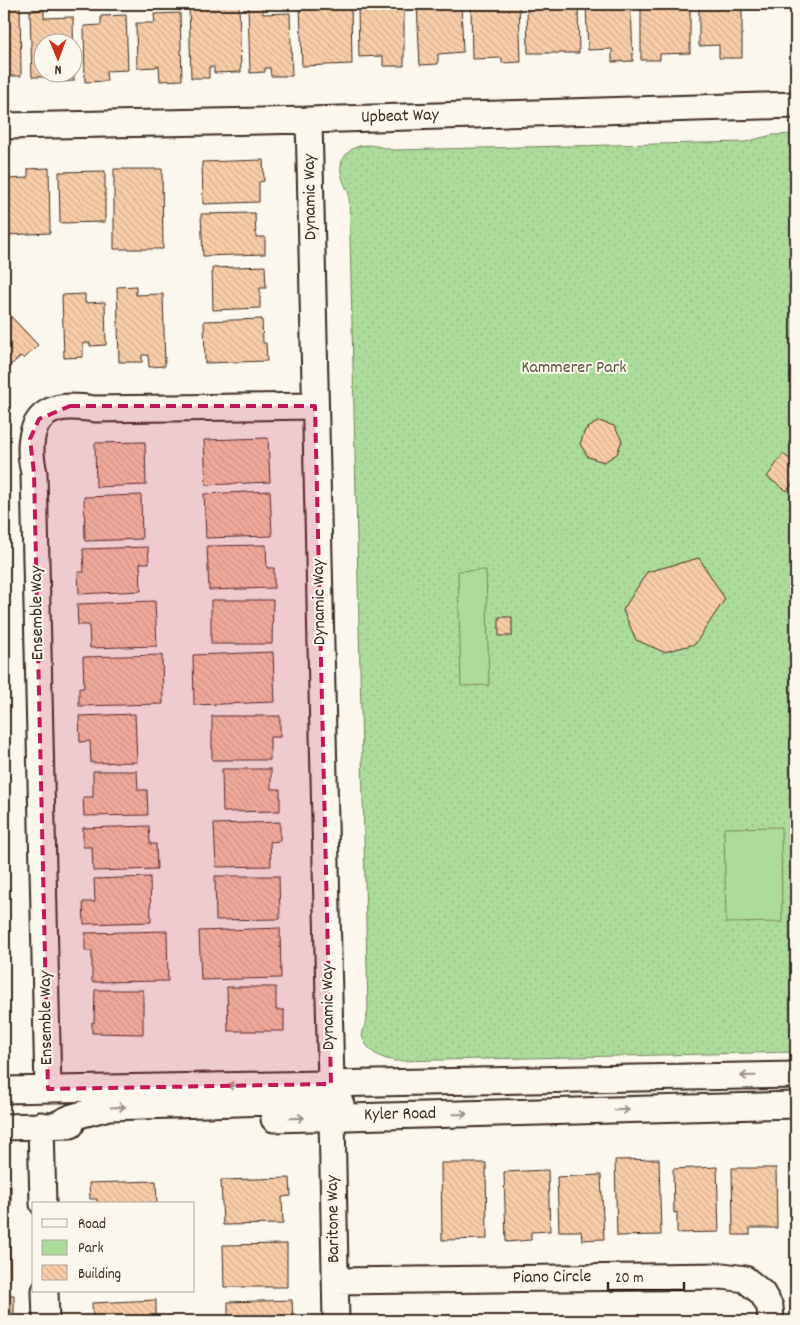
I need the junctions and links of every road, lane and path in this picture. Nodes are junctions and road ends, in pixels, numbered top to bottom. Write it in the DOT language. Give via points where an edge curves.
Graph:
graph roads {
  1 [pos="796,105"];
  2 [pos="309,120"];
  3 [pos="4,126"];
  4 [pos="315,406"];
  5 [pos="796,1075"];
  6 [pos="598,1079"];
  7 [pos="331,1084"];
  8 [pos="48,1089"];
  9 [pos="4,1090"];
  10 [pos="796,1105"];
  11 [pos="332,1117"];
  12 [pos="48,1125"];
  13 [pos="4,1127"];
  14 [pos="43,1202"];
  15 [pos="336,1281"];
  16 [pos="45,1292"];
  17 [pos="46,1321"];
  18 [pos="336,1321"];
  19 [pos="772,1321"];
  1 -- 2 [label="street, Upbeat Way"];
  2 -- 3 [label="street, Upbeat Way"];
  2 -- 4 [label="street, Dynamic Way"];
  4 -- 7 [label="street, Dynamic Way"];
  4 -- 8 [label="street, Ensemble Way" via="95,409 70,406 39,419 30,439 34,473"];
  5 -- 6 [label="street, Kyler Road, one-way"];
  6 -- 7 [label="street, Kyler Road"];
  6 -- 11 [label="street" via="523,1094 354,1099 340,1105"];
  7 -- 8 [label="street, Kyler Road, one-way"];
  12 -- 7 [label="street, one-way" via="109,1107 304,1101 319,1096"];
  8 -- 9 [label="street, Kyler Road"];
  11 -- 10 [label="street, Kyler Road, one-way"];
  12 -- 11 [label="street, Kyler Road, one-way"];
  11 -- 15 [label="street, Baritone Way"];
  12 -- 13 [label="street, Kyler Road"];
  12 -- 14 [label="street"];
  15 -- 18 [label="street, Baritone Way"];
  15 -- 19 [label="street, Piano Circle" via="723,1276 745,1279 762,1294 770,1307"];
  16 -- 17 [label="street"];
}
